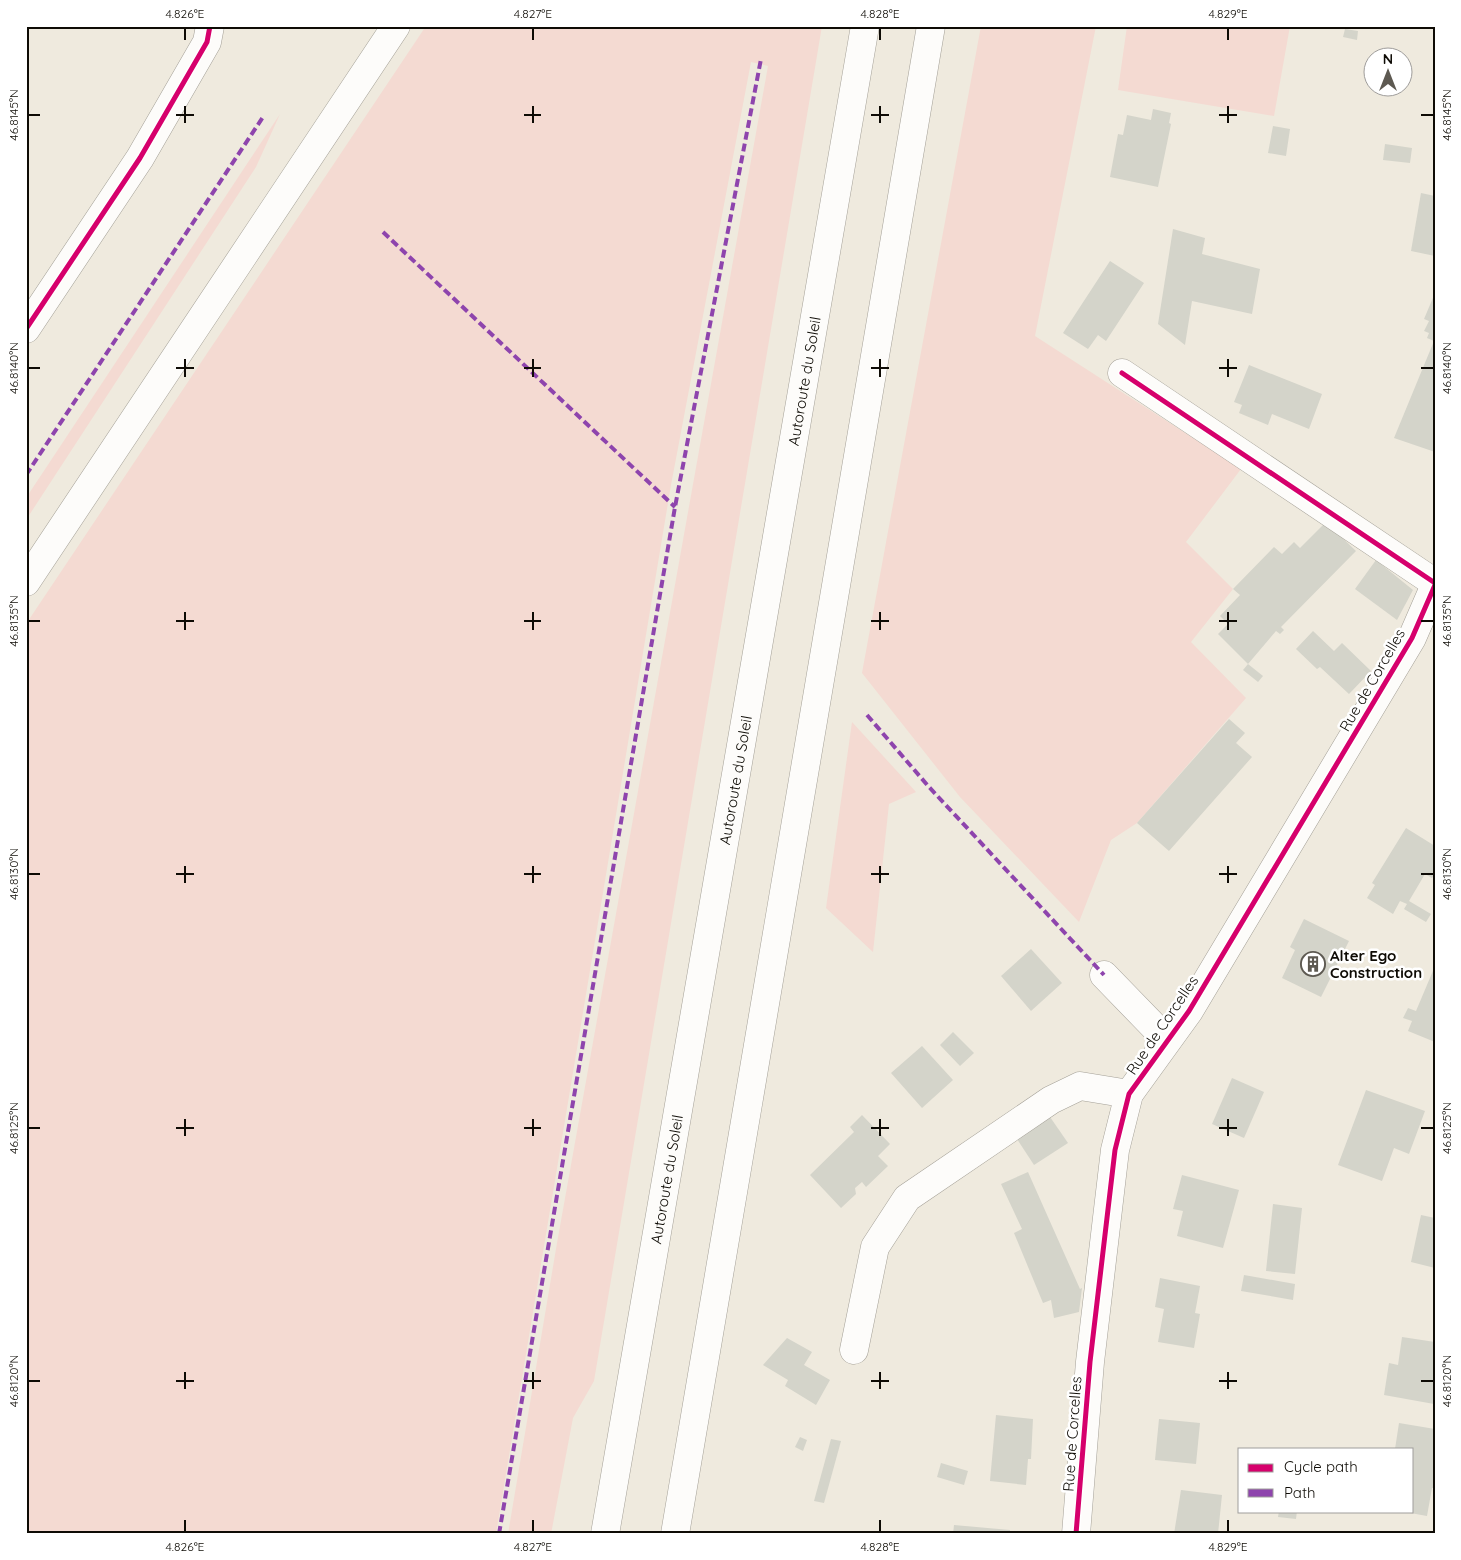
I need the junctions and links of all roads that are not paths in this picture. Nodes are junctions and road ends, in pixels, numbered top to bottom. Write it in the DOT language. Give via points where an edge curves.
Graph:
graph roads {
  1 [pos="210,26"];
  2 [pos="396,26"];
  3 [pos="865,26"];
  4 [pos="931,26"];
  5 [pos="26,329"];
  6 [pos="1122,374"];
  7 [pos="26,582"];
  8 [pos="1435,584"];
  9 [pos="1104,975"];
  10 [pos="1167,1040"];
  11 [pos="1129,1094"];
  12 [pos="854,1350"];
  13 [pos="605,1534"];
  14 [pos="675,1534"];
  15 [pos="1076,1534"];
  1 -- 5 [label="main road" via="207,42 140,158"];
  2 -- 7 [label="main road"];
  3 -- 13 [label="main road, Autoroute du Soleil"];
  4 -- 14 [label="main road"];
  6 -- 8 [label="main road, Rue de Corcelles"];
  8 -- 10 [label="main road, Rue de Corcelles" via="1412,638 1189,1011"];
  9 -- 10 [label="main road, Rue de Corcelles"];
  10 -- 11 [label="main road, Rue de Corcelles"];
  11 -- 12 [label="main road, Rue de Corcelles" via="1080,1086 1051,1100 907,1198 875,1246"];
  11 -- 15 [label="main road, Rue de Corcelles" via="1114,1150 1090,1362"];
}
